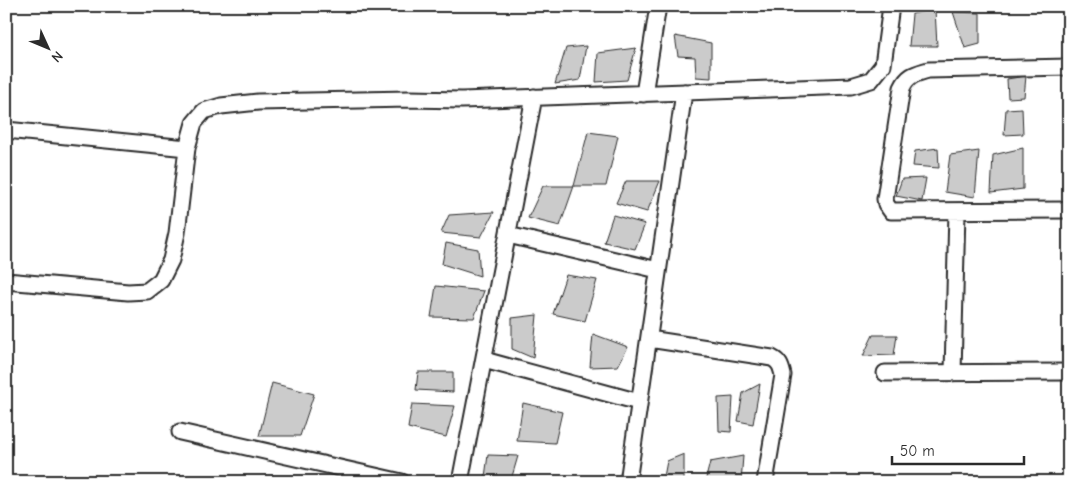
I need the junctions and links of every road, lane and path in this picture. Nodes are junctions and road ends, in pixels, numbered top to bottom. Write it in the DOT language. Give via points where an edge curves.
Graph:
graph roads {
  1 [pos="658,6"];
  2 [pos="891,6"];
  3 [pos="1069,68"];
  4 [pos="684,92"];
  5 [pos="644,94"];
  6 [pos="534,97"];
  7 [pos="6,130"];
  8 [pos="187,148"];
  9 [pos="1069,210"];
  10 [pos="957,211"];
  11 [pos="508,235"];
  12 [pos="658,270"];
  13 [pos="6,282"];
  14 [pos="648,339"];
  15 [pos="484,360"];
  16 [pos="1069,372"];
  17 [pos="953,373"];
  18 [pos="885,374"];
  19 [pos="640,402"];
  20 [pos="180,432"];
  21 [pos="402,482"];
  22 [pos="460,482"];
  23 [pos="628,482"];
  24 [pos="765,482"];
  1 -- 5 [label="street"];
  2 -- 4 [label="street" via="882,65 872,80 851,86"];
  3 -- 10 [label="street" via="928,70 905,80 886,204 891,211"];
  4 -- 5 [label="street"];
  4 -- 12 [label="street"];
  5 -- 6 [label="street"];
  6 -- 8 [label="street" via="258,102 221,106 204,111 194,123"];
  6 -- 11 [label="street"];
  7 -- 8 [label="street"];
  8 -- 13 [label="street" via="171,260 160,280 147,291"];
  9 -- 10 [label="street"];
  10 -- 17 [label="street"];
  11 -- 12 [label="street"];
  11 -- 15 [label="street"];
  12 -- 14 [label="street"];
  14 -- 19 [label="street"];
  14 -- 24 [label="street" via="777,361 783,375"];
  15 -- 19 [label="street"];
  15 -- 22 [label="street"];
  16 -- 17 [label="street"];
  17 -- 18 [label="street"];
  19 -- 23 [label="street"];
  20 -- 21 [label="street"];
}
